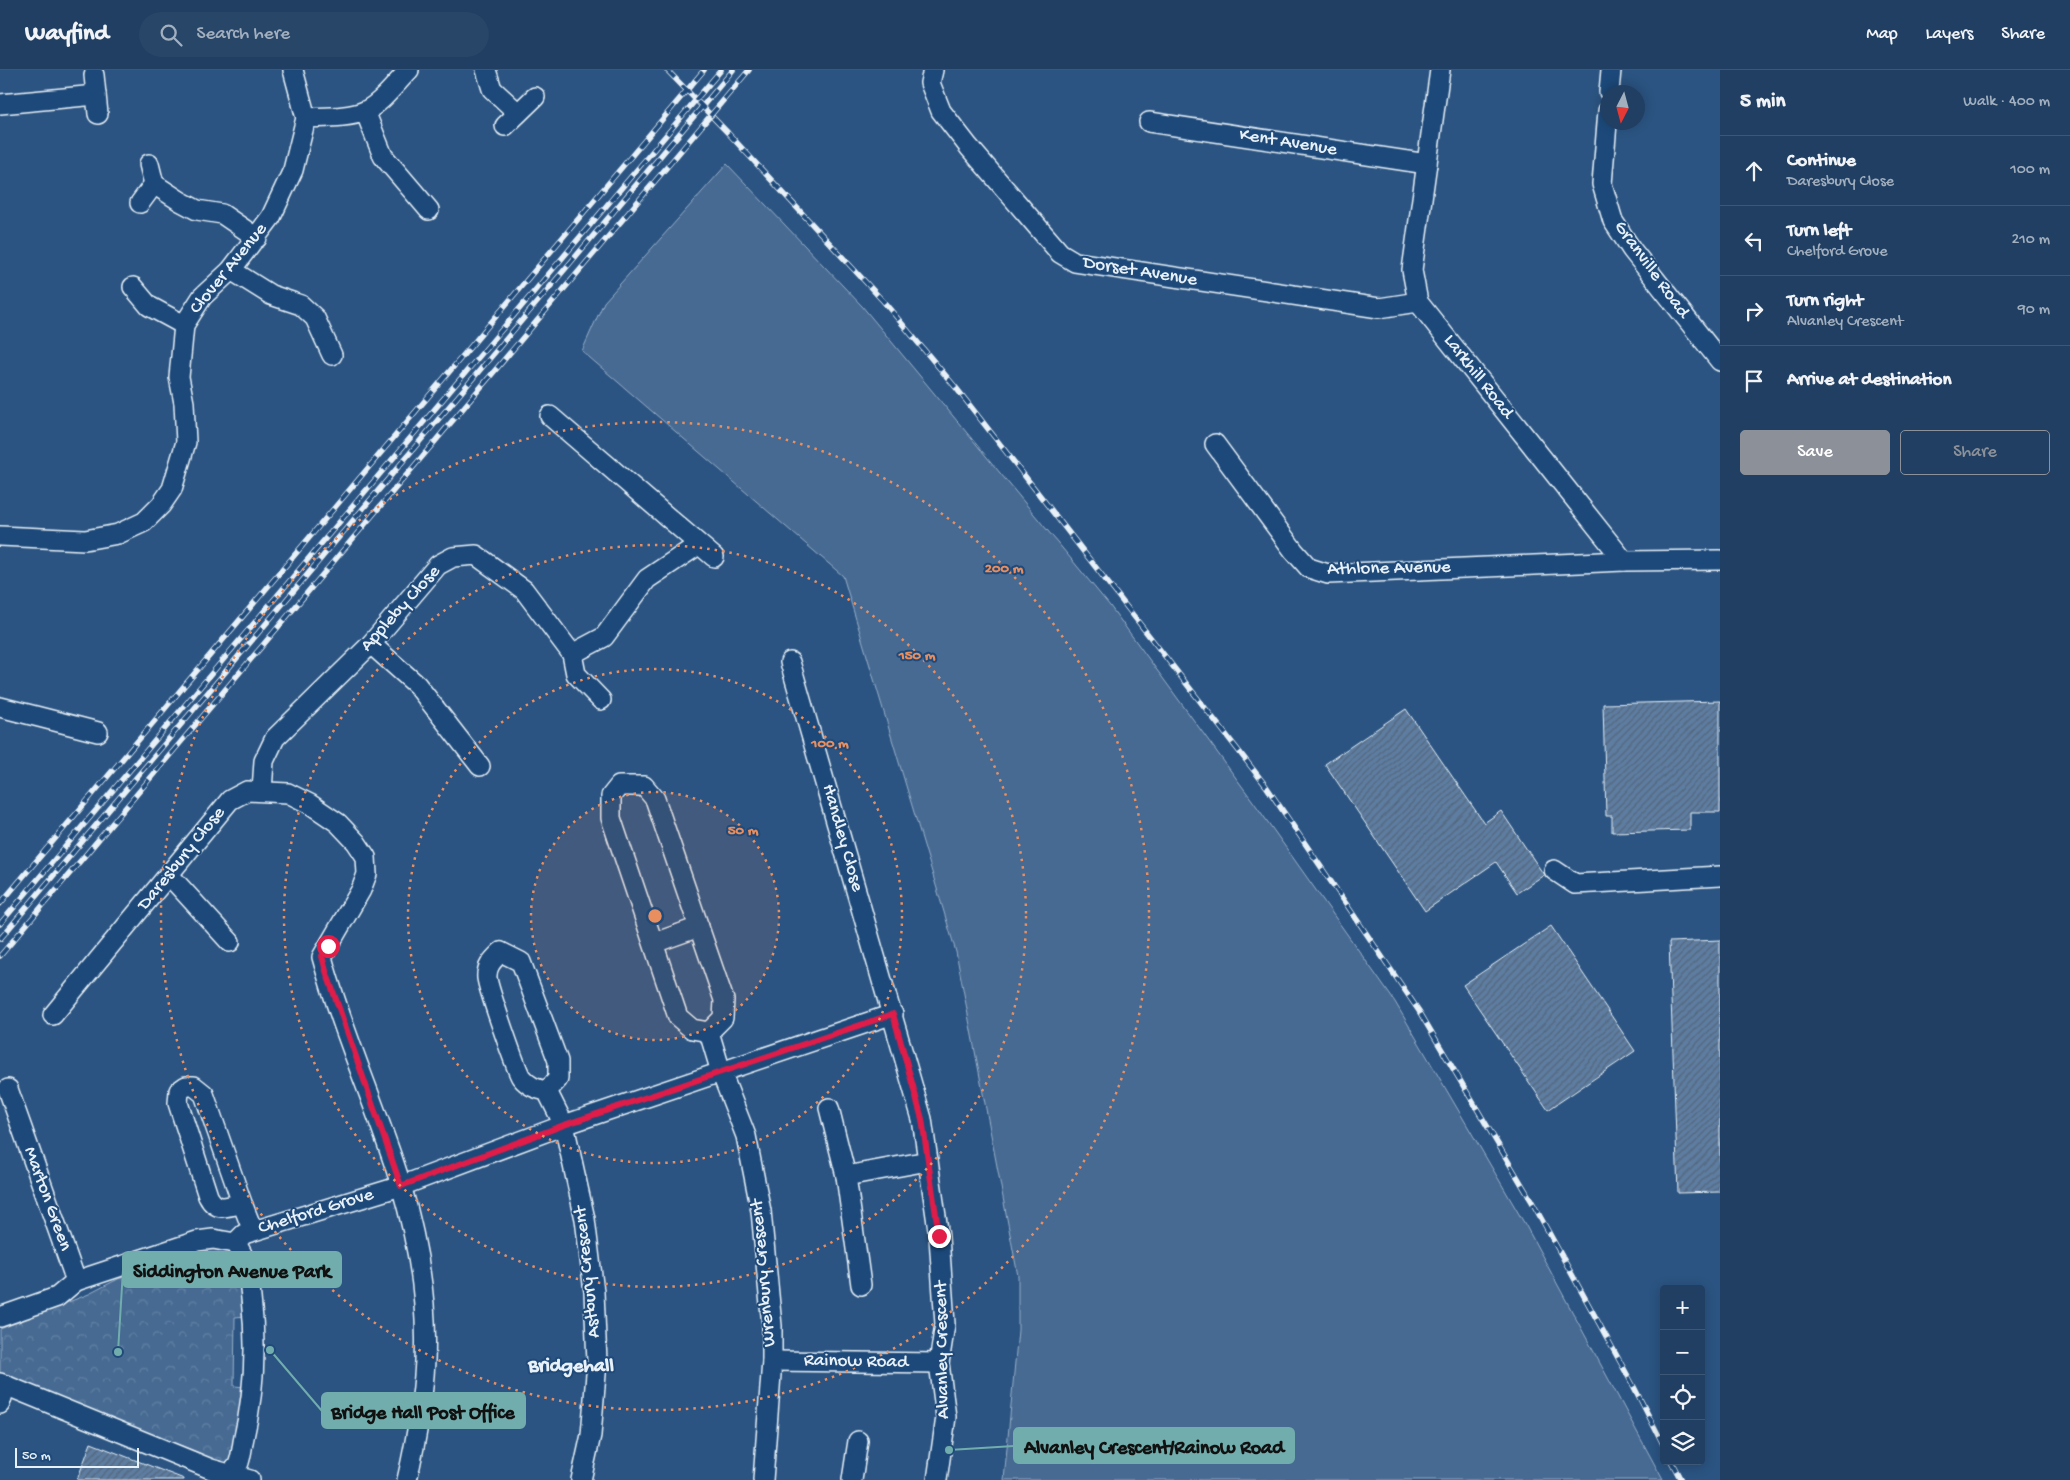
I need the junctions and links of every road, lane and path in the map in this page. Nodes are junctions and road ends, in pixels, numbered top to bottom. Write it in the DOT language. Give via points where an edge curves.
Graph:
graph roads {
  1 [pos="294,70"];
  2 [pos="409,70"];
  3 [pos="486,70"];
  4 [pos="932,70"];
  5 [pos="1440,70"];
  6 [pos="1612,70"];
  7 [pos="94,75"];
  8 [pos="1610,85"];
  9 [pos="96,95"];
  10 [pos="535,97"];
  11 [pos="0,104"];
  12 [pos="365,111"];
  13 [pos="98,114"];
  14 [pos="306,118"];
  15 [pos="1149,122"];
  16 [pos="1606,130"];
  17 [pos="150,164"];
  18 [pos="1427,164"];
  19 [pos="154,184"];
  20 [pos="140,203"];
  21 [pos="429,210"];
  22 [pos="257,238"];
  23 [pos="231,270"];
  24 [pos="133,287"];
  25 [pos="1418,302"];
  26 [pos="184,325"];
  27 [pos="332,355"];
  28 [pos="1720,361"];
  29 [pos="550,416"];
  30 [pos="1215,444"];
  31 [pos="0,536"];
  32 [pos="698,545"];
  33 [pos="714,557"];
  34 [pos="1720,560"];
  35 [pos="1624,561"];
  36 [pos="371,644"];
  37 [pos="572,654"];
  38 [pos="790,662"];
  39 [pos="602,700"];
  40 [pos="0,707"];
  41 [pos="98,732"];
  42 [pos="480,766"];
  43 [pos="262,791"];
  44 [pos="1554,870"];
  45 [pos="169,875"];
  46 [pos="1720,876"];
  47 [pos="699,927"];
  48 [pos="230,942"];
  49 [pos="654,943"];
  50 [pos="893,1014"];
  51 [pos="53,1015"];
  52 [pos="709,1032"];
  53 [pos="721,1072"];
  54 [pos="8,1089"];
  55 [pos="547,1091"];
  56 [pos="829,1108"];
  57 [pos="564,1125"];
  58 [pos="928,1161"];
  59 [pos="846,1176"];
  60 [pos="401,1186"];
  61 [pos="242,1203"];
  62 [pos="253,1231"];
  63 [pos="235,1243"];
  64 [pos="76,1281"];
  65 [pos="861,1284"];
  66 [pos="0,1317"];
  67 [pos="772,1361"];
  68 [pos="939,1363"];
  69 [pos="3,1384"];
  70 [pos="0,1404"];
  71 [pos="858,1441"];
  72 [pos="229,1476"];
  73 [pos="250,1480"];
  74 [pos="407,1480"];
  75 [pos="581,1480"];
  76 [pos="763,1480"];
  77 [pos="852,1480"];
  78 [pos="937,1480"];
  1 -- 14 [label="street, Clover Avenue"];
  2 -- 12 [label="street"];
  3 -- 10 [label="street" via="492,89 511,119"];
  4 -- 25 [label="street, Dorset Avenue" via="930,82 941,111 1060,253 1075,262 1379,308"];
  5 -- 18 [label="street, Larkhill Road"];
  6 -- 8 [label="street"];
  7 -- 9 [label="street"];
  9 -- 11 [label="street"];
  9 -- 13 [label="street"];
  12 -- 14 [label="street" via="337,117"];
  12 -- 21 [label="street" via="383,156"];
  14 -- 22 [label="street, Clover Avenue" via="293,170 271,217"];
  15 -- 18 [label="street, Kent Avenue"];
  16 -- 28 [label="street, Granville Road" via="1602,184 1614,221 1632,250"];
  17 -- 19 [label="street"];
  18 -- 25 [label="street, Larkhill Road" via="1412,270"];
  19 -- 20 [label="street"];
  19 -- 22 [label="street" via="197,210 222,214"];
  22 -- 23 [label="street, Clover Avenue"];
  23 -- 26 [label="street, Clover Avenue" via="202,297"];
  23 -- 27 [label="street" via="272,295 301,305 315,318"];
  24 -- 26 [label="street, Clover Avenue" via="150,306"];
  25 -- 35 [label="street, Larkhill Road"];
  26 -- 31 [label="street, Clover Avenue" via="179,377 186,442 172,489 161,505 144,522 118,534 84,540"];
  29 -- 32 [label="street"];
  30 -- 35 [label="street, Athlone Avenue" via="1294,551 1309,568 1328,574"];
  32 -- 33 [label="street"];
  32 -- 37 [label="street" via="647,579 604,637"];
  34 -- 35 [label="street"];
  36 -- 37 [label="street, Appleby Close" via="438,565 453,557 476,556 524,590"];
  36 -- 42 [label="street" via="417,685"];
  36 -- 43 [label="street, Appleby Close" via="275,738 264,761"];
  37 -- 39 [label="street, Appleby Close" via="576,674"];
  38 -- 50 [label="street, Handley Close"];
  40 -- 41 [label="street"];
  43 -- 45 [label="street, Daresbury Close" via="247,791 230,800"];
  43 -- 60 [label="street, Daresbury Close" via="288,793 310,804 338,823 366,857 366,874 361,890 322,956"];
  44 -- 46 [label="street" via="1575,884"];
  45 -- 48 [label="street"];
  45 -- 51 [label="street, Daresbury Close"];
  47 -- 49 [label="street"];
  47 -- 49 [label="street" via="655,799 644,786 619,786 611,796 611,818"];
  47 -- 52 [label="street" via="724,1000 723,1018"];
  49 -- 52 [label="street" via="678,1017 692,1029"];
  50 -- 53 [label="street, Chelford Grove"];
  50 -- 58 [label="street, Alvanley Crescent" via="922,1119"];
  52 -- 53 [label="street, Wrenbury Crescent"];
  53 -- 57 [label="street, Chelford Grove"];
  53 -- 67 [label="street, Wrenbury Crescent" via="746,1136 761,1211 772,1326"];
  54 -- 64 [label="street, Marton Green"];
  55 -- 55 [label="street" via="558,1079 558,1061 521,962 501,952 490,963 487,977 494,1003 521,1076 534,1089"];
  55 -- 57 [label="street, Astbury Crescent"];
  56 -- 59 [label="street"];
  57 -- 60 [label="street, Chelford Grove"];
  57 -- 75 [label="street, Astbury Crescent" via="585,1219 595,1302 597,1362 591,1435"];
  58 -- 59 [label="street"];
  58 -- 68 [label="street, Alvanley Crescent" via="939,1236 946,1324"];
  59 -- 65 [label="street"];
  60 -- 62 [label="street, Chelford Grove"];
  60 -- 74 [label="street, Daresbury Close" via="424,1304 426,1360 420,1415"];
  61 -- 61 [label="street" via="204,1094 194,1086 186,1086 179,1091 178,1103 208,1196 220,1208"];
  61 -- 62 [label="street"];
  62 -- 63 [label="street, Chelford Grove"];
  63 -- 64 [label="street, Chelford Grove" via="213,1239 198,1241"];
  63 -- 72 [label="street" via="247,1266 255,1352 246,1432 238,1465"];
  64 -- 66 [label="street, Chelford Grove" via="57,1297"];
  67 -- 68 [label="street, Rainow Road"];
  67 -- 76 [label="street, Wrenbury Crescent"];
  68 -- 78 [label="street, Alvanley Crescent" via="946,1417"];
  69 -- 70 [label="street"];
  69 -- 72 [label="street"];
  71 -- 77 [label="street"];
  72 -- 73 [label="street"];
}
